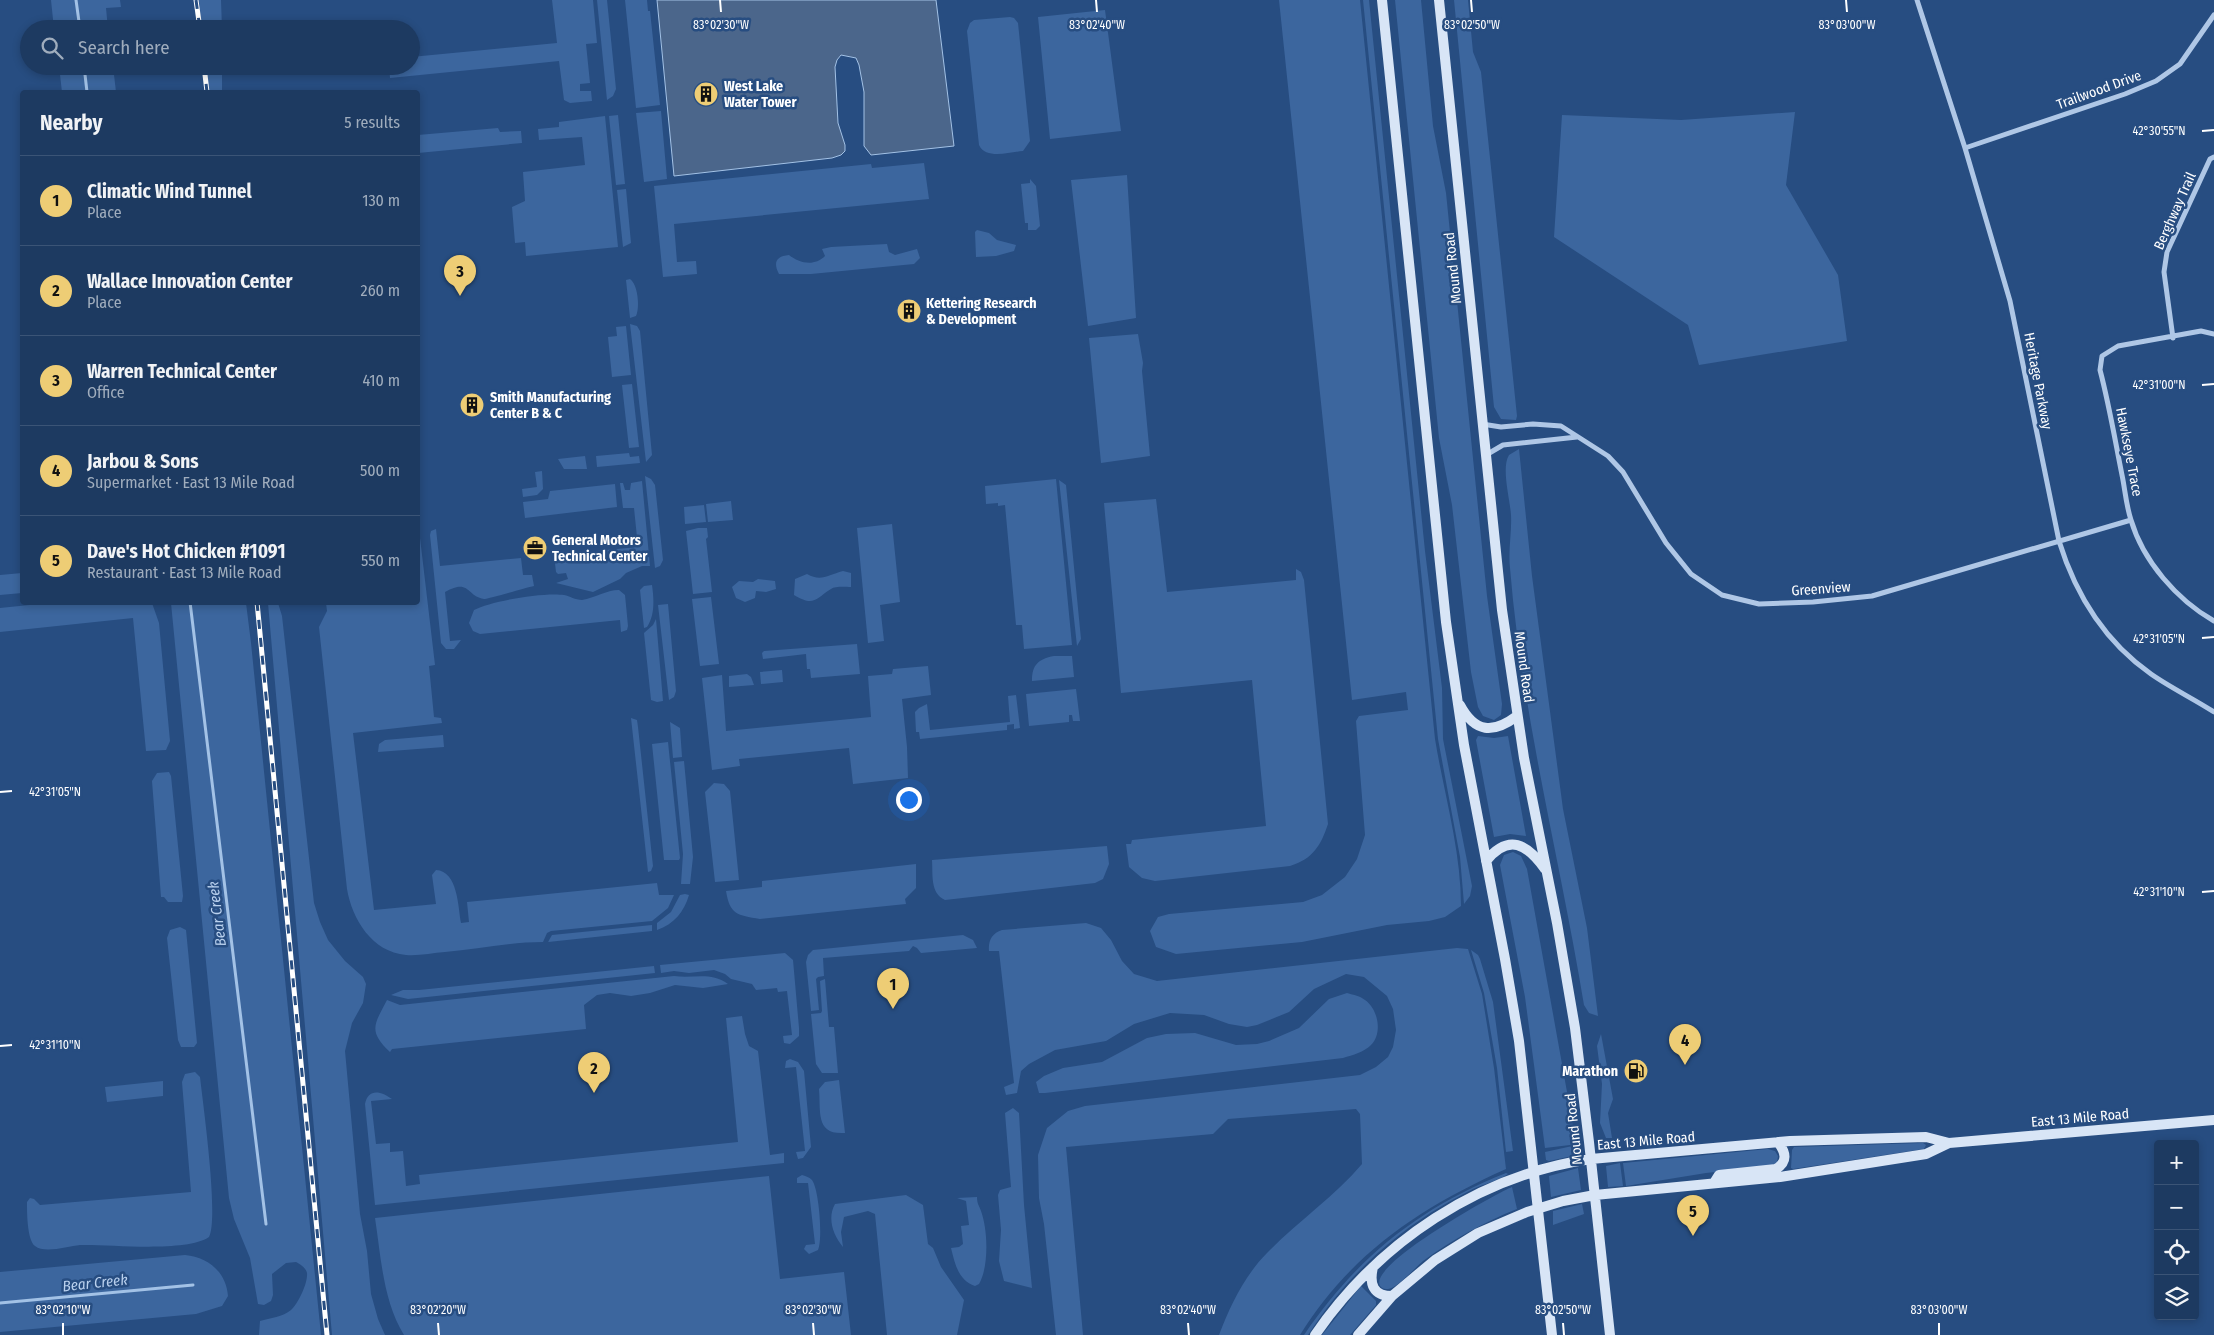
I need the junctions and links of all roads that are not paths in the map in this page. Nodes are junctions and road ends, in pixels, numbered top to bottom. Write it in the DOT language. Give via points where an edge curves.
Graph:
graph roads {
  1 [pos="1382,0"];
  2 [pos="1439,0"];
  3 [pos="1917,0"];
  4 [pos="2214,16"];
  5 [pos="1965,148"];
  6 [pos="2214,157"];
  7 [pos="2214,334"];
  8 [pos="2173,338"];
  9 [pos="1482,424"];
  10 [pos="1577,437"];
  11 [pos="1486,456"];
  12 [pos="2131,520"];
  13 [pos="2059,541"];
  14 [pos="2214,621"];
  15 [pos="1457,700"];
  16 [pos="2214,712"];
  17 [pos="1517,716"];
  18 [pos="1486,861"];
  19 [pos="1547,872"];
  20 [pos="2214,1120"];
  21 [pos="1778,1142"];
  22 [pos="1949,1143"];
  23 [pos="1591,1160"];
  24 [pos="1535,1172"];
  25 [pos="1714,1183"];
  26 [pos="1595,1195"];
  27 [pos="1539,1209"];
  28 [pos="1374,1266"];
  29 [pos="1392,1296"];
  30 [pos="1316,1335"];
  31 [pos="1358,1335"];
  32 [pos="1552,1335"];
  33 [pos="1610,1335"];
  1 -- 15 [label="main road" via="1440,578"];
  2 -- 9 [label="main road, Mound Road"];
  3 -- 5 [label="street, Heritage Parkway"];
  4 -- 5 [label="street, Trailwood Drive" via="2180,64 2156,81"];
  5 -- 13 [label="street, Heritage Parkway" via="2010,301"];
  6 -- 8 [label="street, Berghway Trail" via="2210,159 2167,252 2164,272"];
  7 -- 8 [label="street, Hawkseye Trace" via="2201,331"];
  8 -- 12 [label="street, Hawkseye Trace" via="2118,346 2102,356 2100,370"];
  9 -- 10 [label="street, Greenview" via="1501,427 1547,424 1561,426"];
  9 -- 11 [label="main road, Mound Road"];
  10 -- 11 [label="street" via="1503,445"];
  10 -- 13 [label="street, Greenview" via="1615,462 1666,543 1691,574 1722,595 1759,604 1872,596"];
  11 -- 17 [label="main road, Mound Road"];
  12 -- 13 [label="street, Greenview"];
  12 -- 14 [label="street" via="2155,567 2187,602"];
  13 -- 16 [label="street, Heritage Parkway" via="2069,574 2108,636 2152,675"];
  15 -- 17 [label="main road" via="1470,720 1484,728 1499,727"];
  15 -- 18 [label="main road"];
  17 -- 19 [label="main road, Mound Road"];
  18 -- 19 [label="main road" via="1498,848 1513,844 1528,850"];
  18 -- 24 [label="main road" via="1514,1009"];
  19 -- 23 [label="main road, Mound Road" via="1574,1028"];
  20 -- 22 [label="main road, East 13 Mile Road"];
  21 -- 22 [label="main road, East 13 Mile Road" via="1926,1137"];
  21 -- 23 [label="main road, East 13 Mile Road"];
  21 -- 25 [label="main road" via="1785,1161 1776,1169 1719,1175"];
  22 -- 25 [label="main road, East 13 Mile Road" via="1926,1154 1800,1174"];
  23 -- 24 [label="main road, East 13 Mile Road"];
  23 -- 26 [label="main road, Mound Road"];
  24 -- 27 [label="main road"];
  24 -- 28 [label="main road, East 13 Mile Road" via="1490,1189 1437,1216"];
  25 -- 26 [label="main road, East 13 Mile Road"];
  26 -- 27 [label="main road, East 13 Mile Road"];
  26 -- 33 [label="main road, Mound Road"];
  27 -- 29 [label="main road, East 13 Mile Road" via="1493,1226 1455,1246"];
  27 -- 32 [label="main road"];
  28 -- 29 [label="main road" via="1371,1276 1373,1288 1380,1295"];
  28 -- 30 [label="main road, East 13 Mile Road" via="1338,1304"];
  29 -- 31 [label="main road, East 13 Mile Road"];
}
